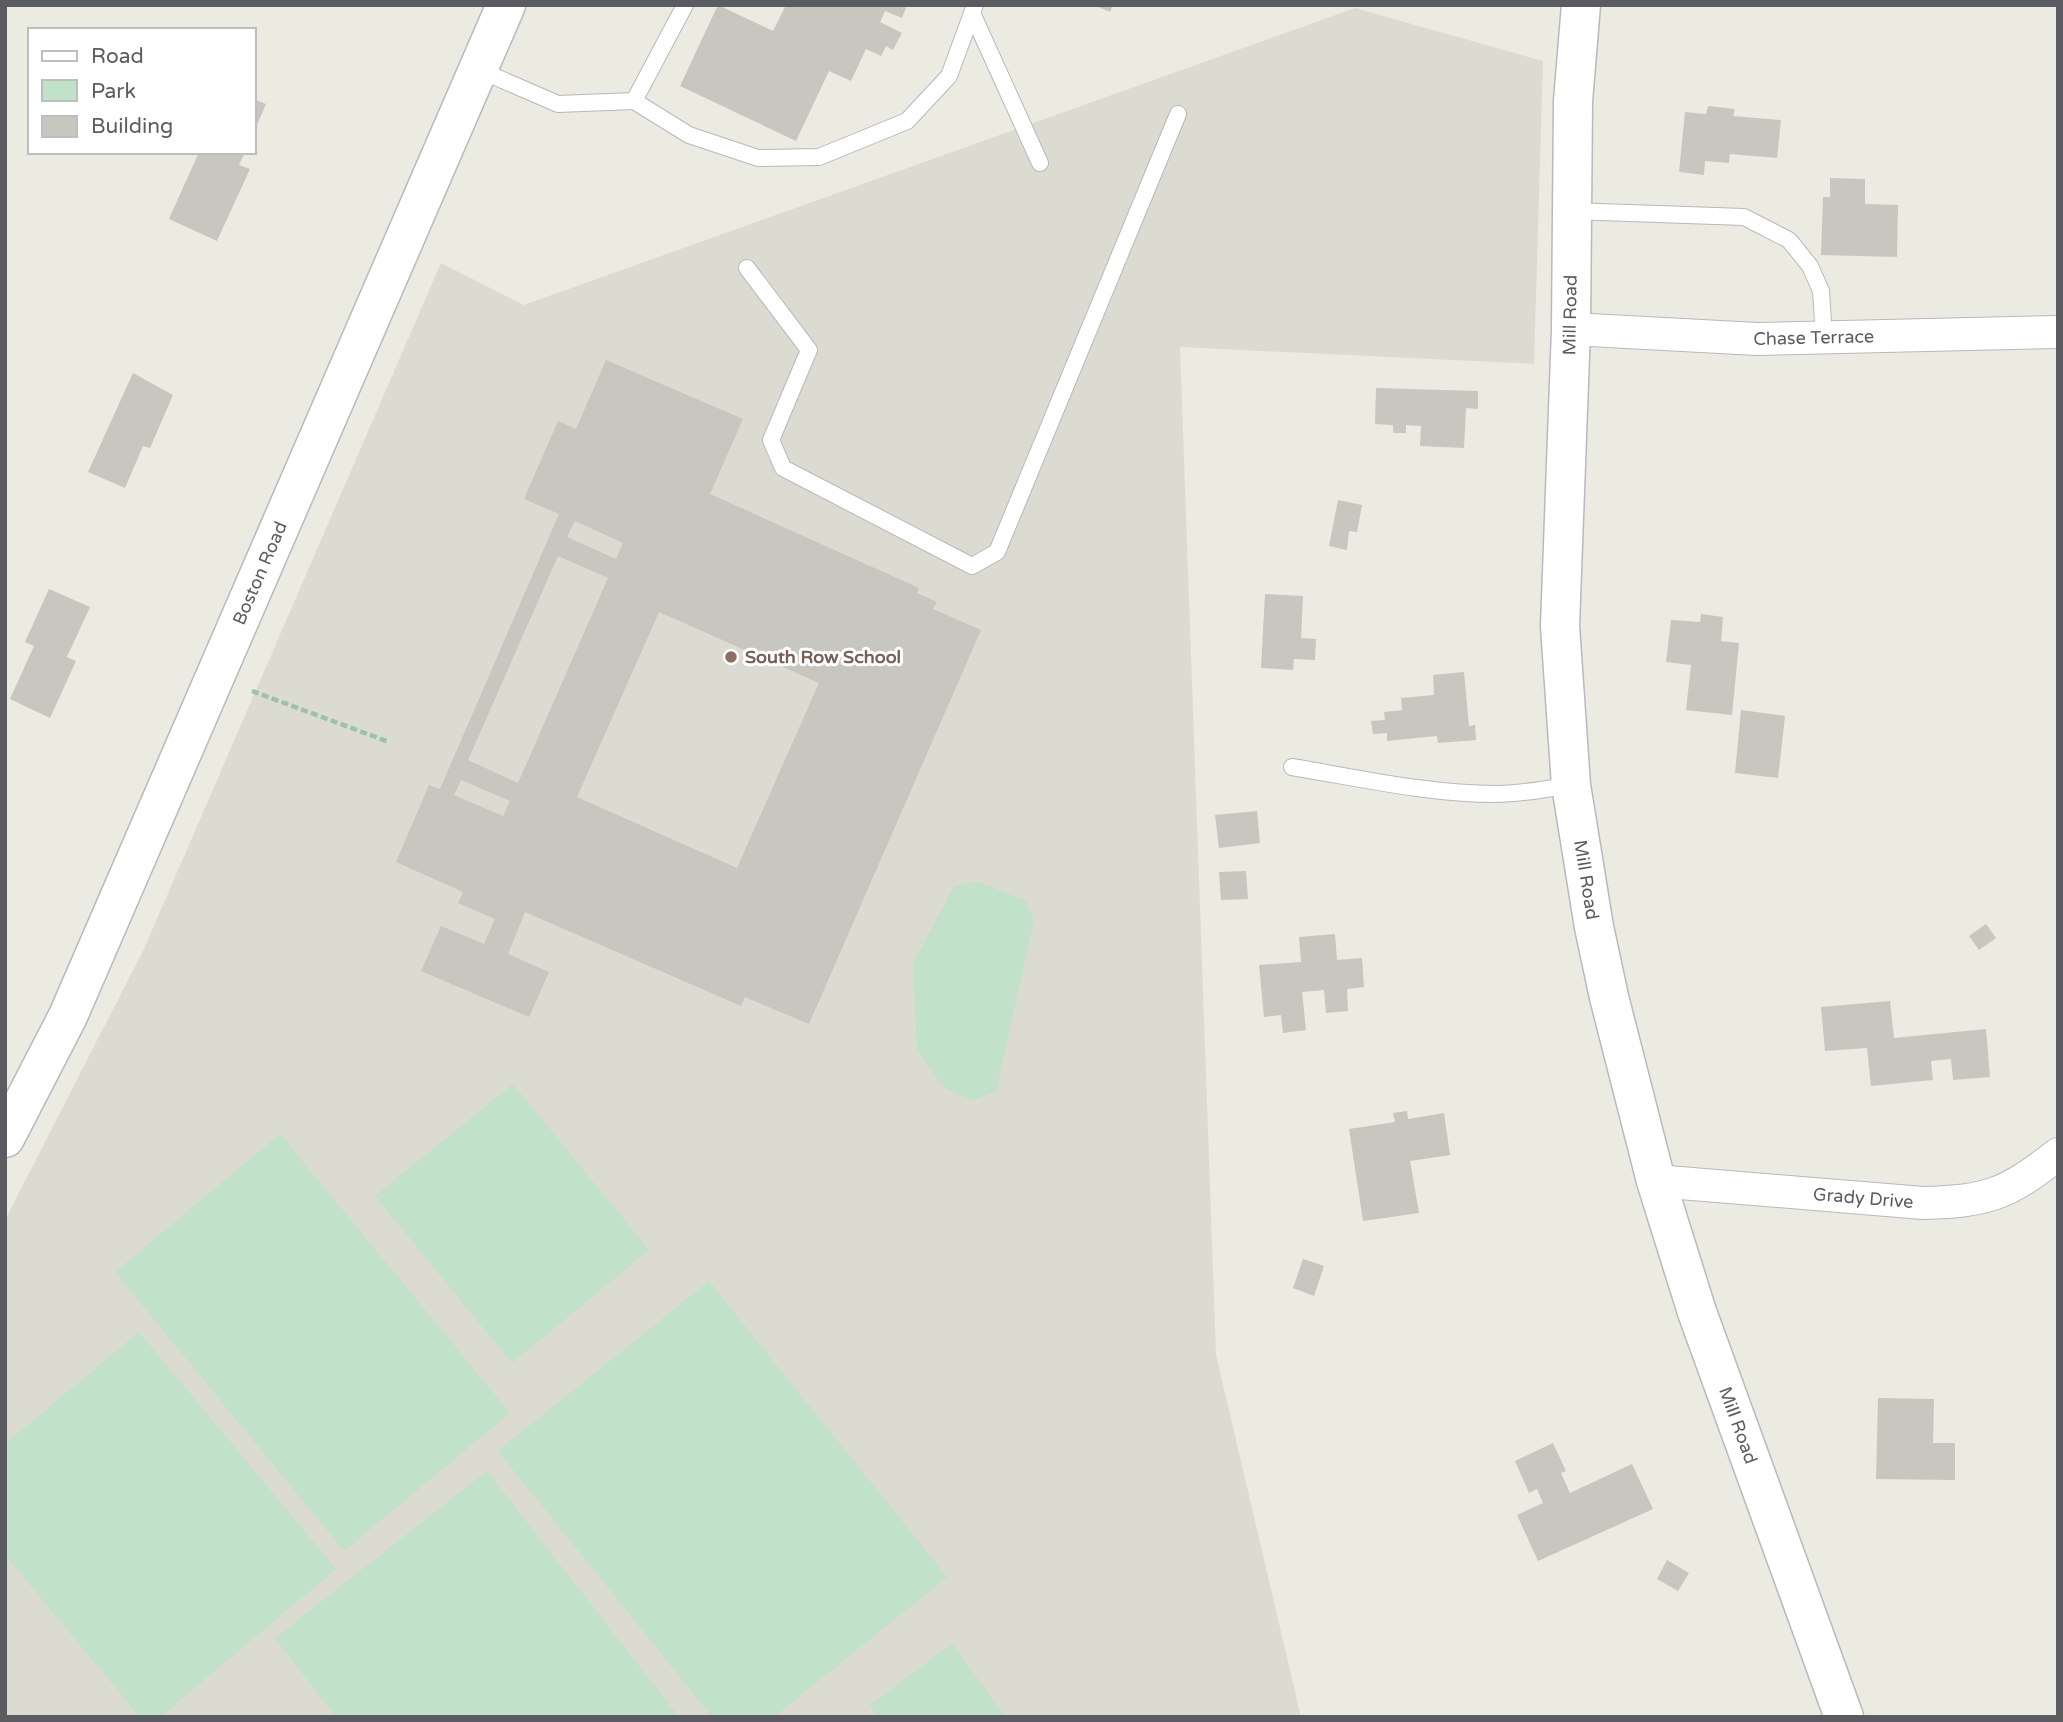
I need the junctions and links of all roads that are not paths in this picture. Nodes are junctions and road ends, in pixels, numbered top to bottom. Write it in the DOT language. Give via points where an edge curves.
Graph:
graph roads {
  1 [pos="506,5"];
  2 [pos="685,5"];
  3 [pos="1581,5"];
  4 [pos="973,9"];
  5 [pos="477,69"];
  6 [pos="634,101"];
  7 [pos="1178,114"];
  8 [pos="1040,163"];
  9 [pos="1572,211"];
  10 [pos="747,268"];
  11 [pos="1571,329"];
  12 [pos="2058,332"];
  13 [pos="1824,337"];
  14 [pos="1292,767"];
  15 [pos="1571,785"];
  16 [pos="5,1138"];
  17 [pos="2058,1154"];
  18 [pos="1656,1181"];
  19 [pos="1844,1717"];
  1 -- 5 [label="main road, Boston Road"];
  2 -- 6 [label="lane"];
  3 -- 9 [label="main road, Mill Road" via="1573,100"];
  4 -- 6 [label="lane" via="949,76 907,121 819,157 758,158 689,135"];
  4 -- 8 [label="lane"];
  5 -- 6 [label="lane" via="558,104"];
  5 -- 16 [label="main road, Boston Road" via="68,1016"];
  7 -- 10 [label="lane" via="996,552 972,566 783,468 771,440 809,350"];
  9 -- 11 [label="main road, Mill Road"];
  9 -- 13 [label="lane" via="1744,217 1788,240 1810,266 1821,290"];
  11 -- 13 [label="street, Chase Terrace" via="1758,339"];
  11 -- 15 [label="main road, Mill Road" via="1560,626"];
  12 -- 13 [label="street, Chase Terrace"];
  14 -- 15 [label="lane" via="1428,789 1494,794"];
  15 -- 18 [label="main road, Mill Road" via="1609,998"];
  17 -- 18 [label="street, Grady Drive" via="2020,1183 1988,1197 1959,1202"];
  18 -- 19 [label="main road, Mill Road" via="1697,1312"];
}
